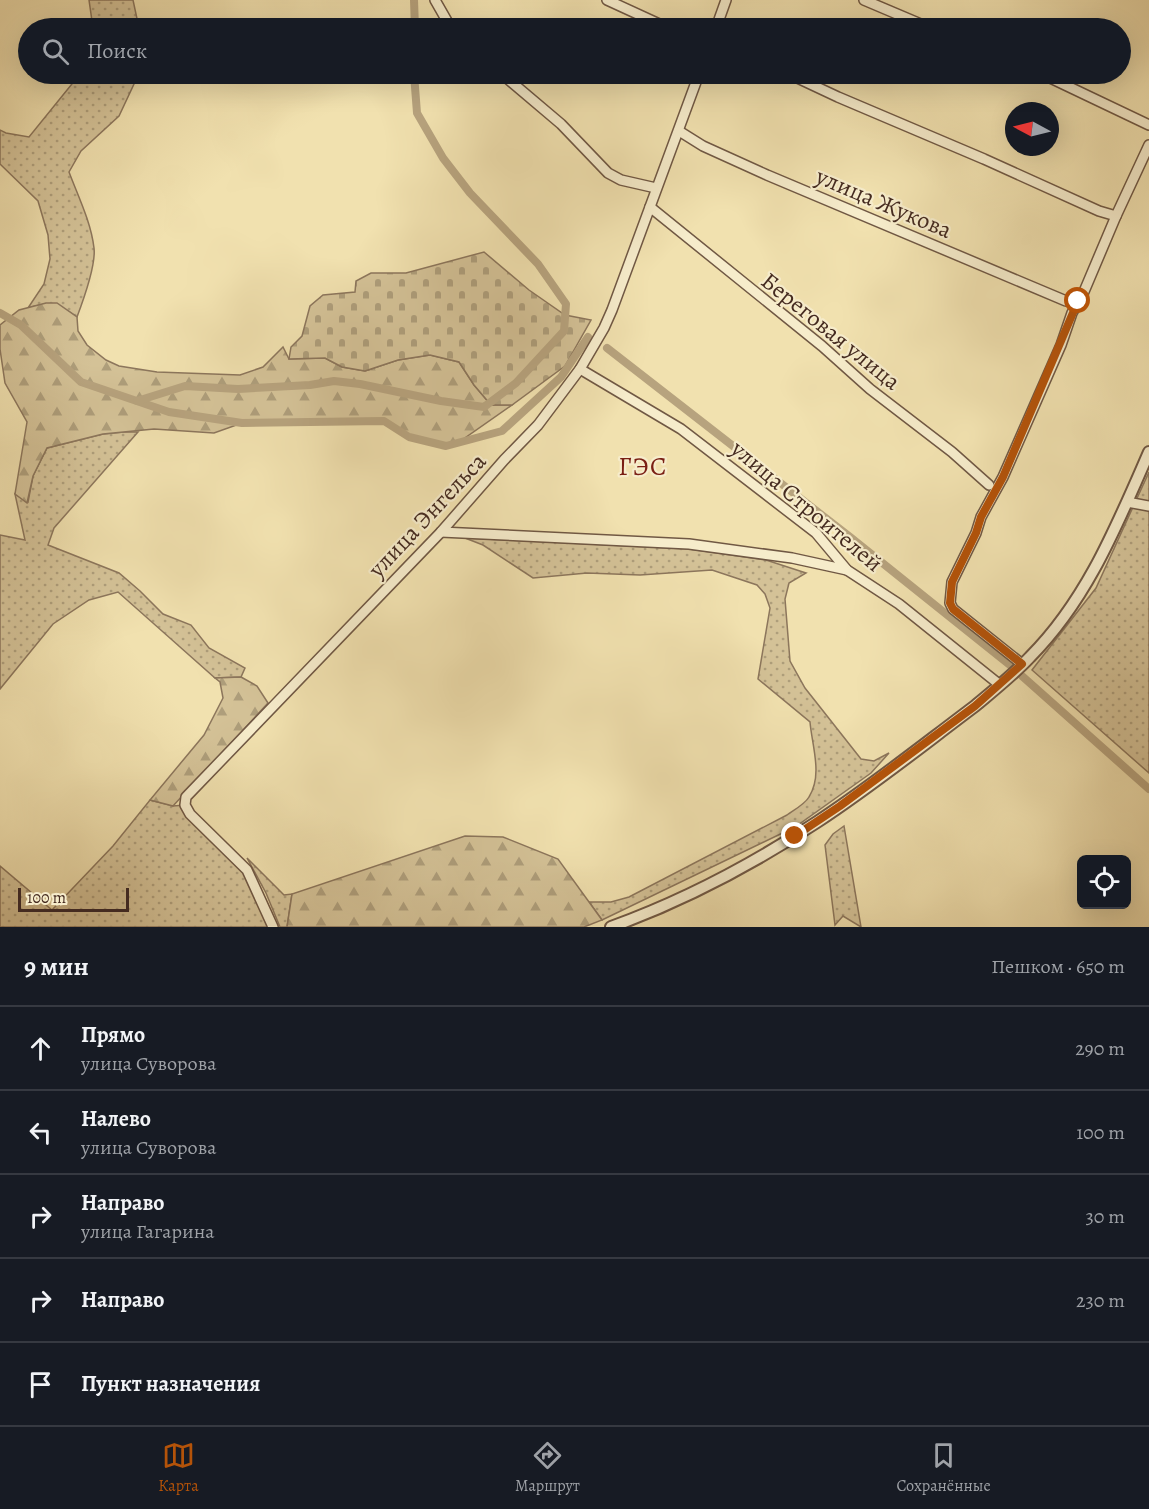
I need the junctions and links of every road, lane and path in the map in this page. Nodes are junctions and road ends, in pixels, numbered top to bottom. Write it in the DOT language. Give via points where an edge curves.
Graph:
graph roads {
  1 [pos="435,0"];
  2 [pos="607,0"];
  3 [pos="726,0"];
  4 [pos="864,0"];
  5 [pos="445,18"];
  6 [pos="646,18"];
  7 [pos="720,18"];
  8 [pos="906,18"];
  9 [pos="514,84"];
  10 [pos="695,84"];
  11 [pos="810,84"];
  12 [pos="1063,84"];
  13 [pos="1149,125"];
  14 [pos="679,131"];
  15 [pos="1149,145"];
  16 [pos="656,188"];
  17 [pos="650,207"];
  18 [pos="1116,216"];
  19 [pos="1078,301"];
  20 [pos="580,369"];
  21 [pos="1149,452"];
  22 [pos="993,486"];
  23 [pos="1127,502"];
  24 [pos="1149,506"];
  25 [pos="441,532"];
  26 [pos="847,570"];
  27 [pos="1022,664"];
  28 [pos="1000,685"];
  29 [pos="273,927"];
  30 [pos="611,927"];
  1 -- 5 [label="street"];
  2 -- 6 [label="street"];
  3 -- 7 [label="street"];
  4 -- 8 [label="street"];
  9 -- 16 [label="street" via="561,124 608,173"];
  10 -- 14 [label="street, улица Энгельса"];
  11 -- 18 [label="street"];
  12 -- 13 [label="street"];
  14 -- 16 [label="street, улица Энгельса"];
  14 -- 19 [label="street, улица Жукова" via="703,146 804,191 1066,301"];
  15 -- 18 [label="street"];
  16 -- 17 [label="street, улица Энгельса"];
  17 -- 20 [label="street, улица Энгельса" via="612,310"];
  17 -- 22 [label="street, Береговая улица"];
  18 -- 19 [label="street"];
  19 -- 22 [label="street"];
  20 -- 25 [label="street, улица Энгельса" via="538,425"];
  20 -- 26 [label="street, улица Строителей" via="690,436 816,533"];
  21 -- 23 [label="street"];
  22 -- 27 [label="street" via="952,582 950,603 970,624"];
  23 -- 24 [label="street"];
  23 -- 27 [label="street" via="1078,597"];
  25 -- 26 [label="street" via="689,544"];
  25 -- 29 [label="street, улица Энгельса" via="186,796 190,814 247,870"];
  26 -- 28 [label="street, улица Строителей" via="899,604"];
  27 -- 28 [label="street"];
  28 -- 30 [label="street" via="817,822 706,885"];
}
